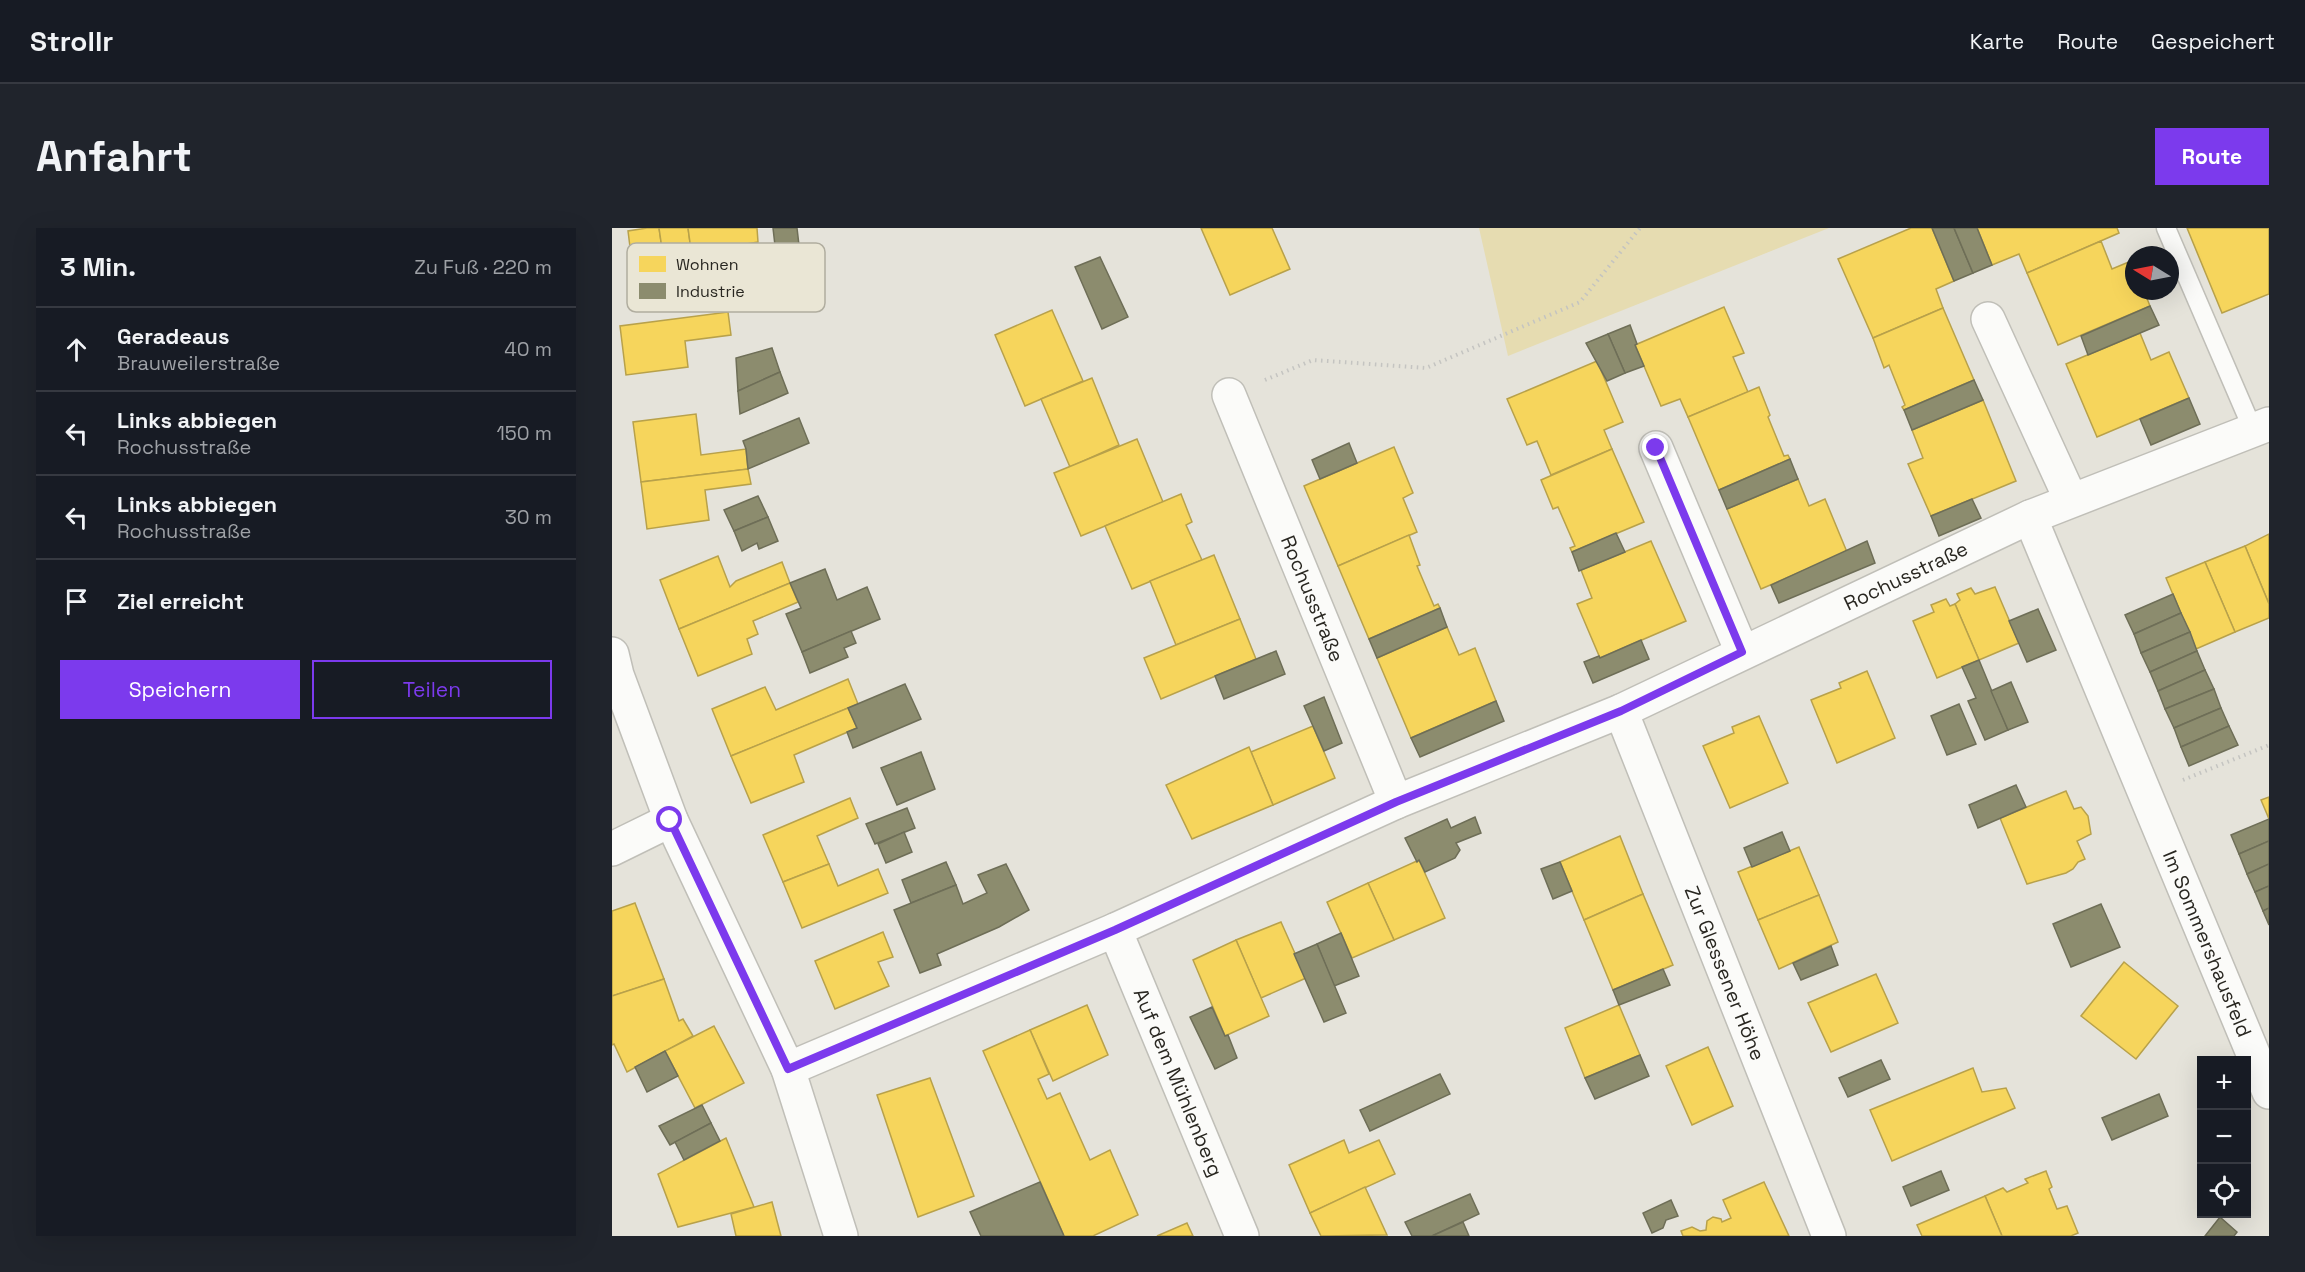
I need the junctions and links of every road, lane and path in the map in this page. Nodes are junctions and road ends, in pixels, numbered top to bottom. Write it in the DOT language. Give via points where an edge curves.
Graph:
graph roads {
  1 [pos="1640,228"];
  2 [pos="2166,228"];
  3 [pos="1988,319"];
  4 [pos="1229,395"];
  5 [pos="2261,427"];
  6 [pos="1656,448"];
  7 [pos="2071,500"];
  8 [pos="2030,517"];
  9 [pos="1742,652"];
  10 [pos="612,654"];
  11 [pos="1621,711"];
  12 [pos="2269,745"];
  13 [pos="2144,796"];
  14 [pos="1396,802"];
  15 [pos="670,820"];
  16 [pos="612,849"];
  17 [pos="1115,930"];
  18 [pos="788,1069"];
  19 [pos="2269,1092"];
  20 [pos="841,1236"];
  21 [pos="1242,1236"];
  22 [pos="1829,1236"];
  1 -- 4 [label="path" via="1580,302 1426,369 1313,360"];
  2 -- 5 [label="lane"];
  3 -- 7 [label="street"];
  4 -- 14 [label="street, Rochusstraße"];
  5 -- 7 [label="street, Rochusstraße"];
  6 -- 9 [label="street"];
  7 -- 8 [label="street, Rochusstraße"];
  8 -- 9 [label="street, Rochusstraße"];
  8 -- 13 [label="street, Im Sommershausfeld"];
  9 -- 11 [label="street, Rochusstraße"];
  10 -- 15 [label="street"];
  11 -- 14 [label="street, Rochusstraße"];
  11 -- 22 [label="street, Zur Glessener Höhe"];
  12 -- 13 [label="path"];
  13 -- 19 [label="street, Im Sommershausfeld"];
  14 -- 17 [label="street, Rochusstraße"];
  15 -- 16 [label="street"];
  15 -- 18 [label="street"];
  17 -- 18 [label="street, Rochusstraße"];
  17 -- 21 [label="street, Auf dem Mühlenberg"];
  18 -- 20 [label="street"];
}
